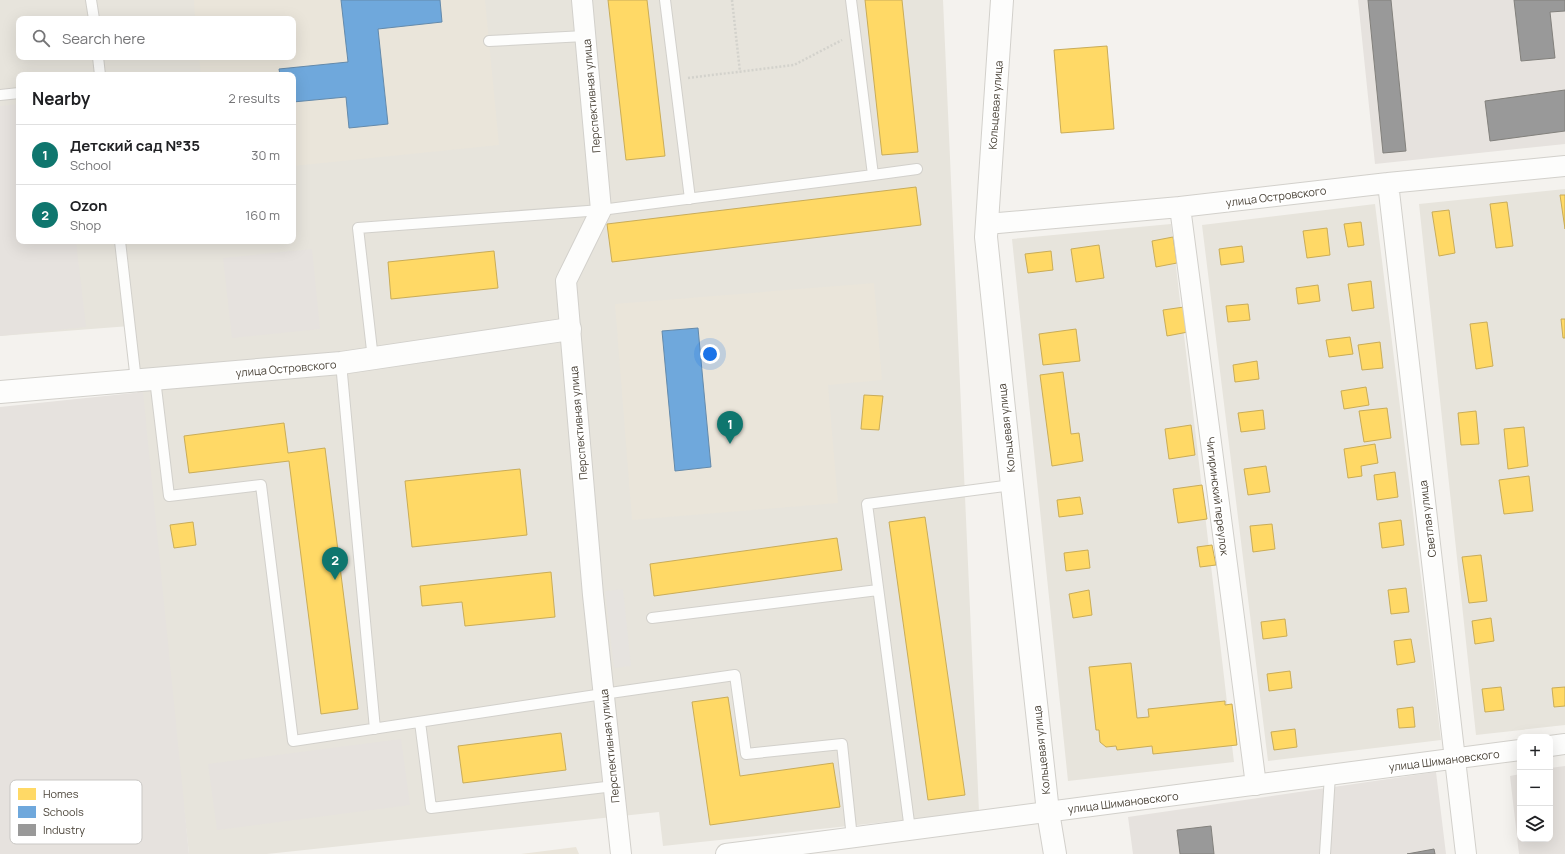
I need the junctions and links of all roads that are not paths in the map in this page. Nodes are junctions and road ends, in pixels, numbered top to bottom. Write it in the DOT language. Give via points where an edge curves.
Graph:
graph roads {
  1 [pos="92,0"];
  2 [pos="582,0"];
  3 [pos="665,0"];
  4 [pos="851,0"];
  5 [pos="1002,0"];
  6 [pos="94,16"];
  7 [pos="585,36"];
  8 [pos="489,41"];
  9 [pos="98,60"];
  10 [pos="100,72"];
  11 [pos="16,93"];
  12 [pos="0,95"];
  13 [pos="1565,166"];
  14 [pos="917,170"];
  15 [pos="874,175"];
  16 [pos="1388,183"];
  17 [pos="690,199"];
  18 [pos="1180,207"];
  19 [pos="601,210"];
  20 [pos="988,224"];
  21 [pos="121,244"];
  22 [pos="570,329"];
  23 [pos="373,359"];
  24 [pos="340,363"];
  25 [pos="145,380"];
  26 [pos="0,392"];
  27 [pos="1012,485"];
  28 [pos="878,590"];
  29 [pos="652,618"];
  30 [pos="603,694"];
  31 [pos="420,722"];
  32 [pos="375,729"];
  33 [pos="1565,744"];
  34 [pos="1553,746"];
  35 [pos="1517,750"];
  36 [pos="1454,758"];
  37 [pos="1330,775"];
  38 [pos="1256,785"];
  39 [pos="614,786"];
  40 [pos="1048,812"];
  41 [pos="910,830"];
  42 [pos="852,838"];
  43 [pos="621,854"];
  44 [pos="726,854"];
  45 [pos="1056,854"];
  46 [pos="1325,854"];
  47 [pos="1466,854"];
  1 -- 6 [label="lane"];
  2 -- 7 [label="street, Перспективная улица"];
  3 -- 17 [label="lane"];
  4 -- 15 [label="lane"];
  5 -- 20 [label="street, Кольцевая улица"];
  7 -- 8 [label="lane"];
  7 -- 19 [label="street, Перспективная улица"];
  9 -- 10 [label="lane"];
  11 -- 12 [label="lane"];
  13 -- 16 [label="street, улица Островского"];
  14 -- 15 [label="lane"];
  15 -- 17 [label="lane"];
  16 -- 18 [label="street, улица Островского"];
  16 -- 36 [label="street, Светлая улица"];
  17 -- 19 [label="lane"];
  18 -- 20 [label="street, улица Островского"];
  18 -- 38 [label="street, Чигиринский переулок"];
  19 -- 22 [label="street, Перспективная улица" via="566,281"];
  19 -- 23 [label="lane" via="358,228"];
  20 -- 27 [label="street, Кольцевая улица" via="986,237"];
  21 -- 25 [label="lane"];
  22 -- 23 [label="street, улица Островского"];
  22 -- 30 [label="street, Перспективная улица"];
  23 -- 24 [label="street, улица Островского"];
  24 -- 25 [label="street, улица Островского"];
  24 -- 32 [label="lane"];
  25 -- 26 [label="street, улица Островского"];
  25 -- 32 [label="lane" via="169,496 261,485 293,741"];
  27 -- 28 [label="lane" via="866,504"];
  27 -- 40 [label="street, Кольцевая улица"];
  28 -- 29 [label="lane"];
  28 -- 41 [label="lane"];
  30 -- 31 [label="lane"];
  30 -- 39 [label="street, Перспективная улица"];
  30 -- 42 [label="lane" via="735,676 746,754 842,744"];
  31 -- 32 [label="lane"];
  31 -- 39 [label="lane" via="431,808"];
  33 -- 34 [label="street"];
  35 -- 36 [label="street, улица Шимановского"];
  36 -- 37 [label="street, улица Шимановского"];
  36 -- 47 [label="street, Светлая улица"];
  37 -- 38 [label="street, улица Шимановского"];
  37 -- 46 [label="lane"];
  38 -- 40 [label="street, улица Шимановского"];
  39 -- 43 [label="street, Перспективная улица"];
  40 -- 41 [label="street, улица Шимановского"];
  40 -- 45 [label="street, Кольцевая улица"];
  41 -- 42 [label="street, улица Шимановского"];
  42 -- 44 [label="street, улица Шимановского"];
}
